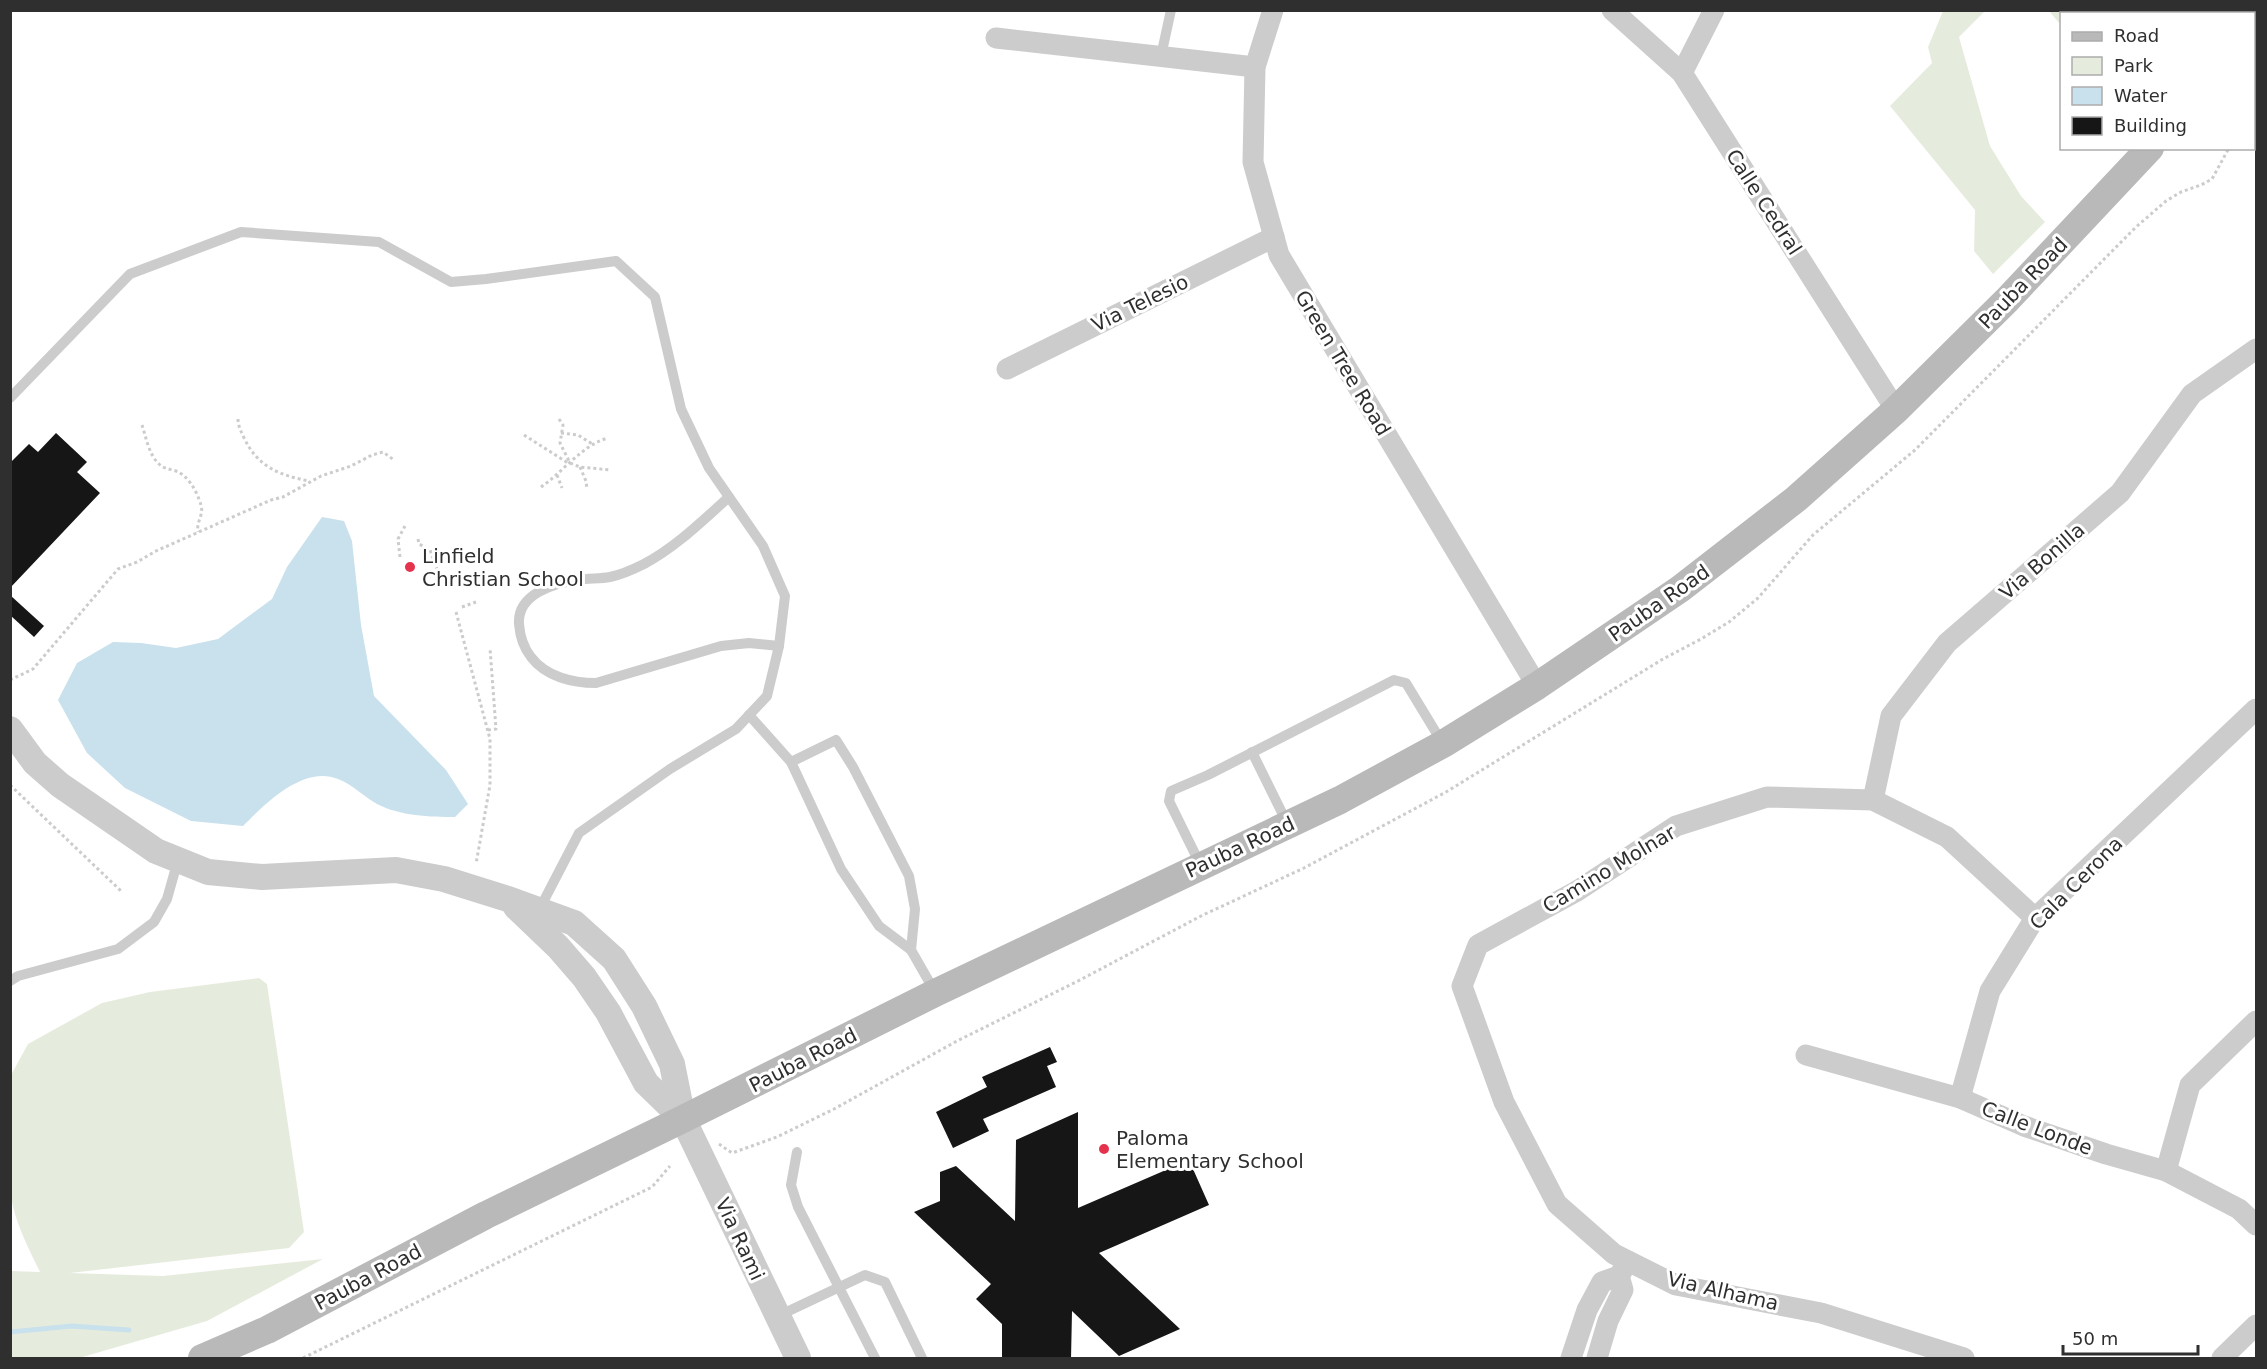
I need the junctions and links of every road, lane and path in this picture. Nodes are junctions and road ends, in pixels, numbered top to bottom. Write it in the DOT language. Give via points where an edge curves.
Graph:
graph roads {
  1 [pos="1171,10"];
  2 [pos="1273,10"];
  3 [pos="1612,10"];
  4 [pos="1714,10"];
  5 [pos="996,38"];
  6 [pos="1161,56"];
  7 [pos="1255,67"];
  8 [pos="1682,73"];
  9 [pos="2148,150"];
  10 [pos="1274,237"];
  11 [pos="2256,349"];
  12 [pos="1007,369"];
  13 [pos="10,398"];
  14 [pos="1896,410"];
  15 [pos="238,419"];
  16 [pos="559,419"];
  17 [pos="142,425"];
  18 [pos="561,434"];
  19 [pos="524,435"];
  20 [pos="608,438"];
  21 [pos="594,445"];
  22 [pos="394,460"];
  23 [pos="570,464"];
  24 [pos="580,467"];
  25 [pos="611,470"];
  26 [pos="557,475"];
  27 [pos="311,482"];
  28 [pos="541,486"];
  29 [pos="562,488"];
  30 [pos="587,489"];
  31 [pos="729,497"];
  32 [pos="405,526"];
  33 [pos="198,532"];
  34 [pos="418,539"];
  35 [pos="400,557"];
  36 [pos="441,580"];
  37 [pos="476,602"];
  38 [pos="462,607"];
  39 [pos="456,612"];
  40 [pos="778,646"];
  41 [pos="490,648"];
  42 [pos="10,680"];
  43 [pos="1538,686"];
  44 [pos="2256,709"];
  45 [pos="749,715"];
  46 [pos="10,729"];
  47 [pos="488,730"];
  48 [pos="1443,744"];
  49 [pos="1252,752"];
  50 [pos="791,762"];
  51 [pos="10,785"];
  52 [pos="1873,800"];
  53 [pos="1288,825"];
  54 [pos="178,860"];
  55 [pos="476,864"];
  56 [pos="1201,865"];
  57 [pos="121,891"];
  58 [pos="508,899"];
  59 [pos="539,911"];
  60 [pos="2035,918"];
  61 [pos="911,950"];
  62 [pos="10,981"];
  63 [pos="1462,986"];
  64 [pos="935,993"];
  65 [pos="2256,1021"];
  66 [pos="1806,1055"];
  67 [pos="1960,1098"];
  68 [pos="683,1119"];
  69 [pos="797,1152"];
  70 [pos="670,1166"];
  71 [pos="2166,1171"];
  72 [pos="2256,1225"];
  73 [pos="1624,1269"];
  74 [pos="839,1287"];
  75 [pos="778,1316"];
  76 [pos="2256,1325"];
  77 [pos="202,1359"];
  78 [pos="303,1359"];
  79 [pos="798,1359"];
  80 [pos="875,1359"];
  81 [pos="922,1359"];
  82 [pos="1571,1359"];
  83 [pos="1597,1359"];
  84 [pos="1964,1359"];
  85 [pos="2222,1359"];
  1 -- 6 [label="lane"];
  2 -- 7 [label="street, Green Tree Road"];
  3 -- 8 [label="street, Calle Cedral"];
  4 -- 8 [label="street"];
  5 -- 6 [label="street"];
  6 -- 7 [label="street"];
  7 -- 10 [label="street, Green Tree Road" via="1253,162"];
  8 -- 14 [label="street, Calle Cedral"];
  9 -- 14 [label="main road, Pauba Road" via="2007,300"];
  10 -- 12 [label="street, Via Telesio"];
  10 -- 43 [label="street, Green Tree Road" via="1279,255"];
  11 -- 52 [label="street, Via Bonilla" via="2192,394 2120,493 1947,643 1892,716"];
  13 -- 31 [label="lane" via="130,274 241,232 378,242 451,282 616,261 655,297 681,409"];
  14 -- 43 [label="main road, Pauba Road" via="1740,545"];
  15 -- 27 [label="path" via="250,451 259,461 289,477"];
  16 -- 18 [label="path" via="563,425"];
  17 -- 33 [label="path" via="157,464 177,471 191,482 201,506"];
  18 -- 21 [label="path" via="578,435"];
  18 -- 23 [label="path" via="560,443"];
  19 -- 23 [label="path"];
  20 -- 21 [label="path"];
  21 -- 23 [label="path"];
  22 -- 27 [label="path" via="383,452 372,454"];
  23 -- 24 [label="path"];
  23 -- 26 [label="path"];
  24 -- 25 [label="path"];
  24 -- 30 [label="path"];
  26 -- 28 [label="path"];
  26 -- 29 [label="path"];
  27 -- 33 [label="path"];
  31 -- 40 [label="lane" via="763,546 785,596"];
  31 -- 40 [label="lane" via="677,543 643,565 610,577 550,586 525,601 519,618 520,636 537,665 576,683 596,683 721,646"];
  32 -- 35 [label="path" via="399,539"];
  33 -- 42 [label="path" via="118,569 33,669"];
  34 -- 36 [label="path" via="419,544 430,550"];
  37 -- 38 [label="path"];
  39 -- 47 [label="path"];
  40 -- 45 [label="lane" via="767,696"];
  41 -- 47 [label="path" via="496,729"];
  43 -- 48 [label="main road, Pauba Road"];
  44 -- 60 [label="street, Cala Cerona"];
  45 -- 50 [label="lane"];
  45 -- 59 [label="lane" via="736,729 670,769 579,833"];
  46 -- 54 [label="street" via="35,763 60,785 156,851"];
  47 -- 55 [label="path" via="490,784"];
  48 -- 49 [label="lane" via="1406,683 1394,680"];
  48 -- 53 [label="main road, Pauba Road"];
  49 -- 53 [label="lane"];
  49 -- 56 [label="lane" via="1171,791 1170,801"];
  50 -- 61 [label="lane" via="842,869 879,926"];
  50 -- 61 [label="lane" via="836,740 909,876 915,909"];
  51 -- 57 [label="path"];
  52 -- 60 [label="street, Camino Molnar" via="1947,837"];
  52 -- 63 [label="street, Camino Molnar" via="1767,797 1676,826 1577,891 1478,945"];
  53 -- 56 [label="main road, Pauba Road"];
  54 -- 58 [label="street" via="208,872 262,876 396,870 444,879"];
  54 -- 62 [label="lane" via="167,899 154,922 118,949"];
  56 -- 64 [label="main road, Pauba Road"];
  58 -- 59 [label="street"];
  58 -- 68 [label="street" via="584,977 608,1012 646,1083"];
  59 -- 68 [label="street" via="574,924 614,959 644,1006 672,1064"];
  60 -- 67 [label="street, Cala Cerona" via="1990,991"];
  61 -- 64 [label="lane"];
  63 -- 73 [label="street, Via Alhama" via="1504,1102 1557,1204 1614,1254"];
  64 -- 68 [label="main road, Pauba Road"];
  65 -- 71 [label="street" via="2190,1084"];
  66 -- 67 [label="street, Calle Londe"];
  67 -- 71 [label="street, Calle Londe" via="2024,1126"];
  68 -- 75 [label="street, Via Rami"];
  68 -- 77 [label="main road, Pauba Road" via="486,1215 267,1330"];
  69 -- 74 [label="lane" via="791,1185 798,1207"];
  70 -- 78 [label="path" via="652,1187"];
  71 -- 72 [label="street, Calle Londe" via="2239,1209"];
  73 -- 82 [label="street" via="1602,1282 1587,1310"];
  73 -- 83 [label="street" via="1623,1290 1608,1321"];
  73 -- 84 [label="street, Via Alhama" via="1676,1284 1821,1313"];
  74 -- 75 [label="lane"];
  74 -- 80 [label="lane"];
  74 -- 81 [label="lane" via="865,1275 885,1282"];
  75 -- 79 [label="street, Via Rami"];
  76 -- 85 [label="street"];
}
